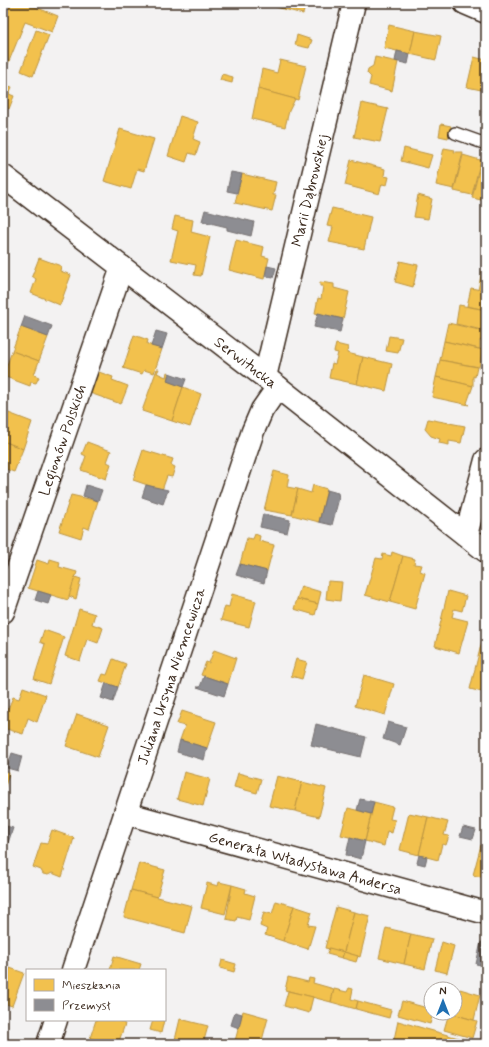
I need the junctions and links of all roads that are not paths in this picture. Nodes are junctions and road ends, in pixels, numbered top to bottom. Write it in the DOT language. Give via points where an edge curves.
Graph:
graph roads {
  1 [pos="354,3"];
  2 [pos="465,3"];
  3 [pos="486,12"];
  4 [pos="455,133"];
  5 [pos="486,144"];
  6 [pos="3,176"];
  7 [pos="122,267"];
  8 [pos="271,382"];
  9 [pos="486,460"];
  10 [pos="466,535"];
  11 [pos="486,551"];
  12 [pos="3,612"];
  13 [pos="125,813"];
  14 [pos="486,913"];
  15 [pos="73,969"];
  16 [pos="56,1021"];
  17 [pos="48,1044"];
  1 -- 8 [label="street, Marii Dąbrowskiej"];
  2 -- 3 [label="street"];
  4 -- 5 [label="lane"];
  6 -- 7 [label="street, Serwitucka"];
  7 -- 8 [label="street, Serwitucka"];
  7 -- 12 [label="street, Legionów Polskich"];
  8 -- 10 [label="street, Serwitucka"];
  8 -- 13 [label="street, Juliana Ursyna Niemcewicza"];
  9 -- 10 [label="street"];
  10 -- 11 [label="street, Serwitucka"];
  13 -- 14 [label="street, Generała Władysława Andersa"];
  13 -- 15 [label="street, Juliana Ursyna Niemcewicza"];
  16 -- 17 [label="street"];
}
